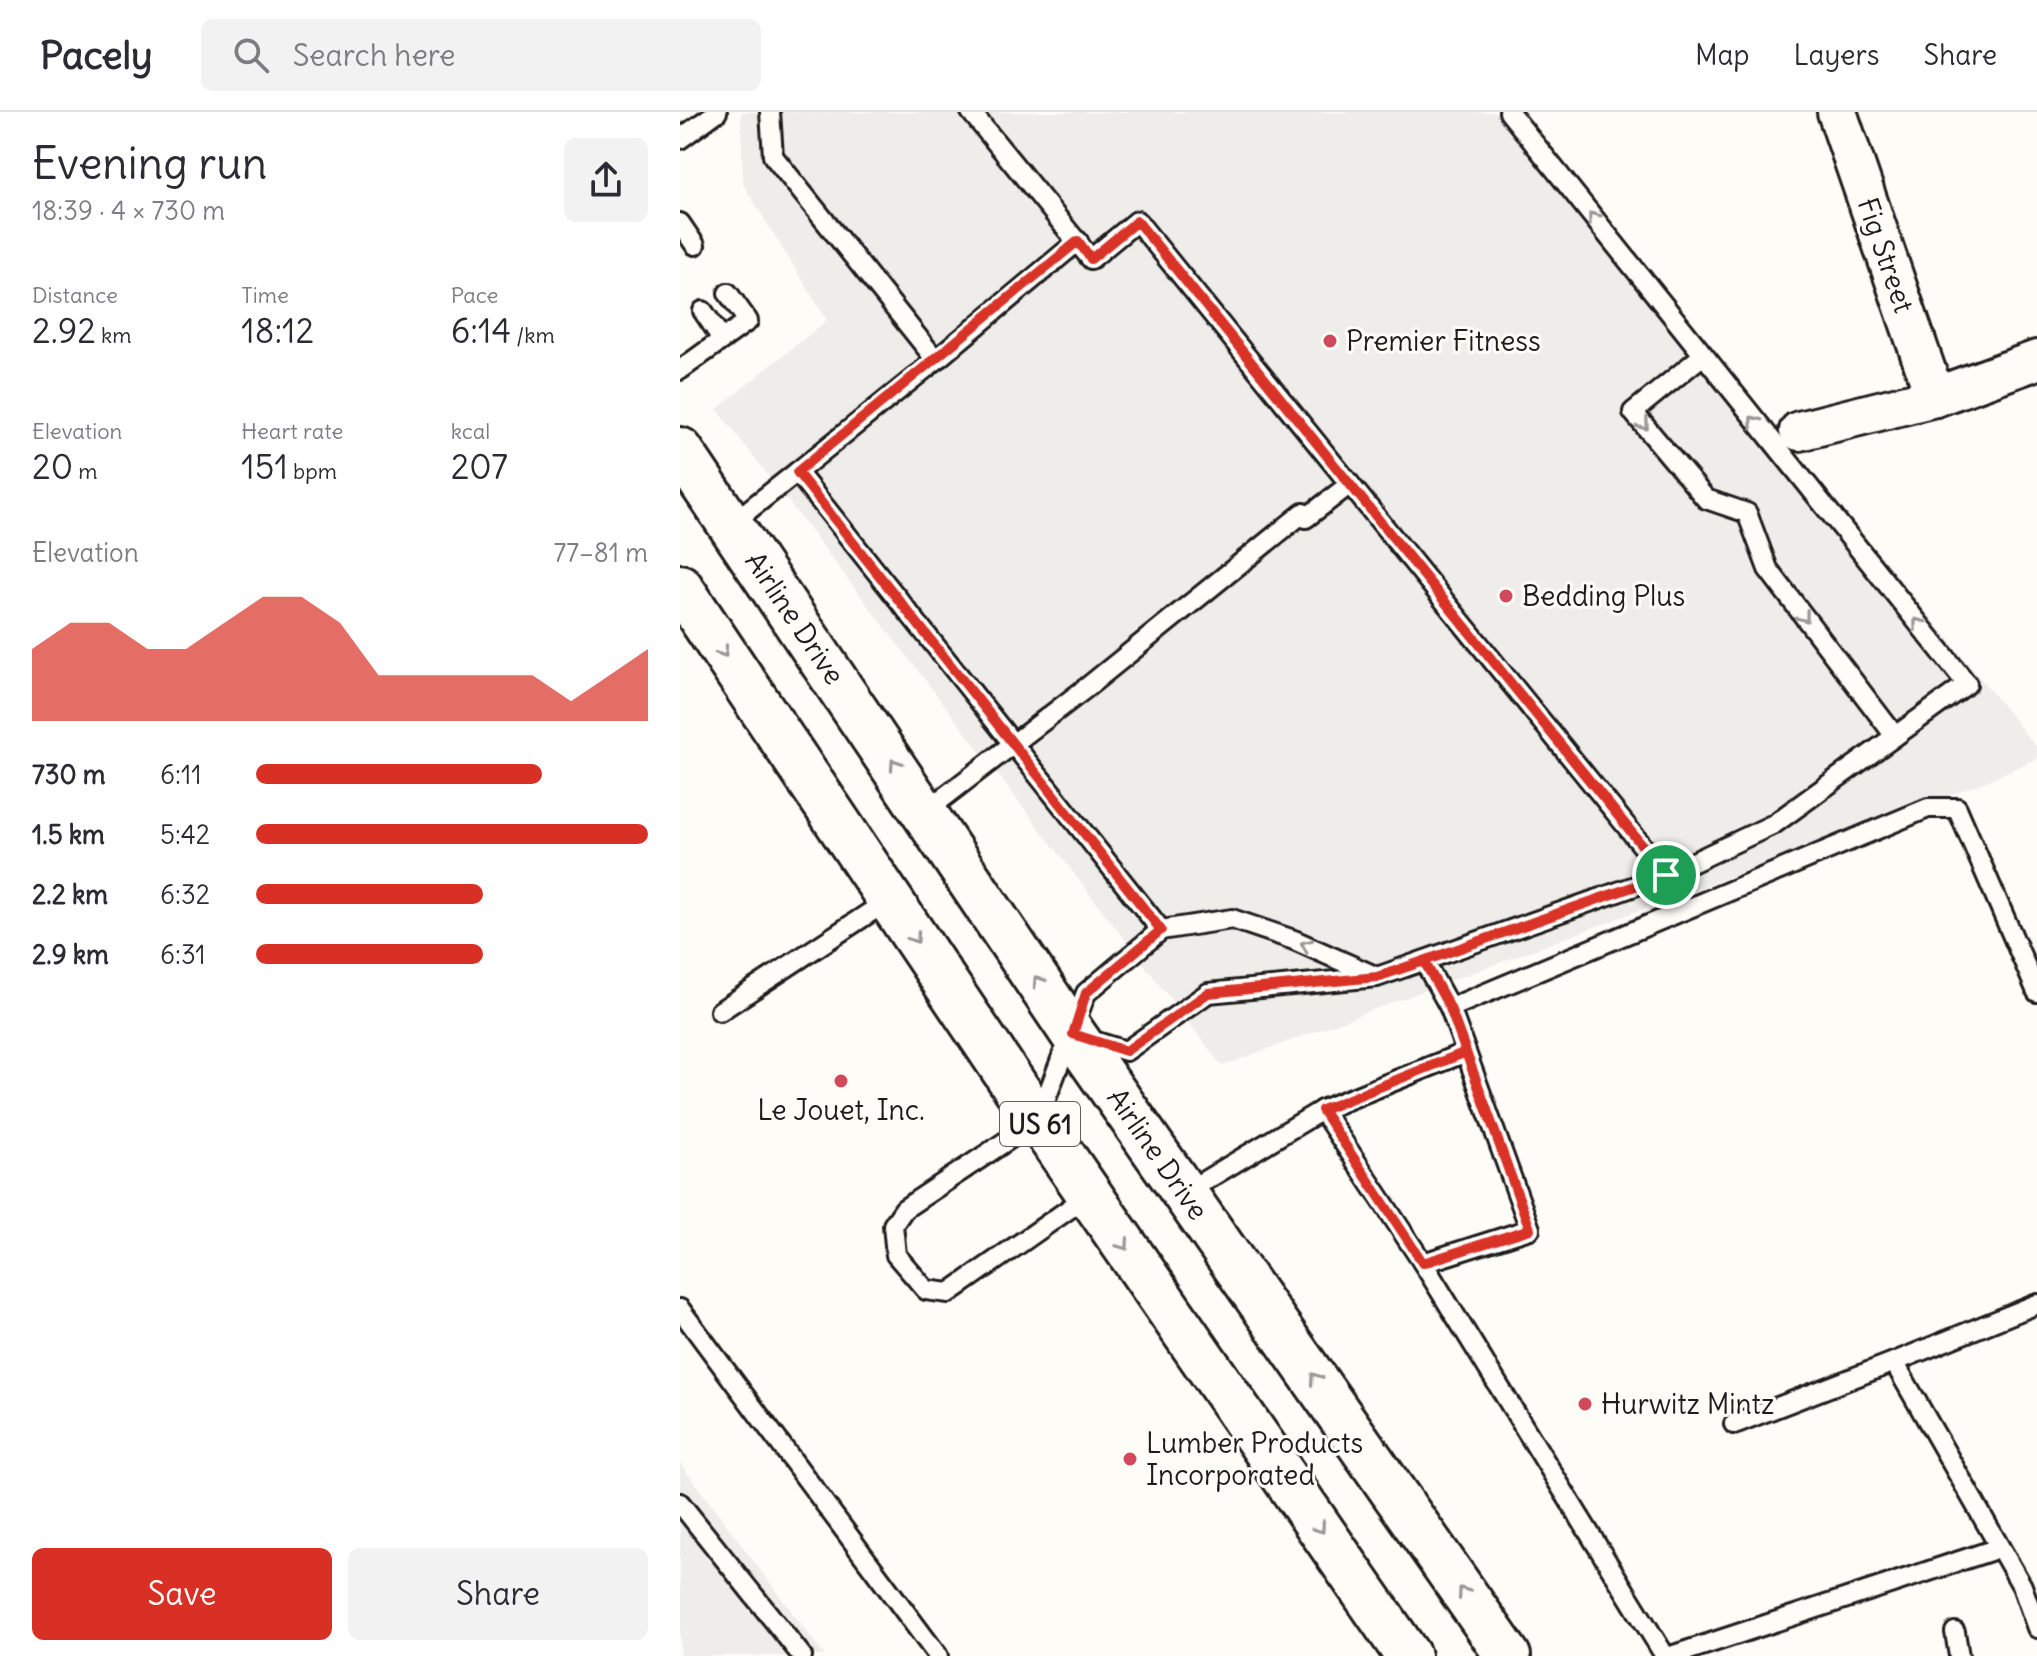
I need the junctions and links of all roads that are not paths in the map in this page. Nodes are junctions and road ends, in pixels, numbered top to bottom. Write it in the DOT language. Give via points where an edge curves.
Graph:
graph roads {
  1 [pos="717,112"];
  2 [pos="770,112"];
  3 [pos="971,112"];
  4 [pos="1509,112"];
  5 [pos="1837,112"];
  6 [pos="680,139"];
  7 [pos="680,223"];
  8 [pos="1078,241"];
  9 [pos="695,245"];
  10 [pos="728,293"];
  11 [pos="703,311"];
  12 [pos="722,339"];
  13 [pos="1702,356"];
  14 [pos="936,360"];
  15 [pos="2037,360"];
  16 [pos="683,361"];
  17 [pos="1935,397"];
  18 [pos="1799,431"];
  19 [pos="680,450"];
  20 [pos="797,472"];
  21 [pos="1350,484"];
  22 [pos="731,524"];
  23 [pos="680,587"];
  24 [pos="1895,736"];
  25 [pos="1016,744"];
  26 [pos="926,811"];
  27 [pos="1666,875"];
  28 [pos="889,900"];
  29 [pos="1161,930"];
  30 [pos="1424,961"];
  31 [pos="1377,977"];
  32 [pos="2037,992"];
  33 [pos="1450,1008"];
  34 [pos="720,1011"];
  35 [pos="1073,1034"];
  36 [pos="1466,1052"];
  37 [pos="1322,1110"];
  38 [pos="1038,1120"];
  39 [pos="1186,1192"];
  40 [pos="1089,1195"];
  41 [pos="1423,1263"];
  42 [pos="2037,1304"];
  43 [pos="680,1309"];
  44 [pos="1894,1362"];
  45 [pos="1734,1424"];
  46 [pos="680,1503"];
  47 [pos="1999,1548"];
  48 [pos="2037,1628"];
  49 [pos="1955,1632"];
  50 [pos="802,1656"];
  51 [pos="938,1656"];
  52 [pos="1408,1656"];
  53 [pos="1508,1656"];
  54 [pos="1668,1656"];
  55 [pos="1959,1656"];
  1 -- 6 [label="lane"];
  2 -- 14 [label="lane" via="773,156"];
  3 -- 8 [label="lane"];
  13 -- 4 [label="lane, one-way"];
  5 -- 17 [label="street, Fig Street"];
  7 -- 9 [label="lane"];
  8 -- 14 [label="lane"];
  8 -- 21 [label="lane" via="1091,259 1137,221"];
  10 -- 12 [label="lane" via="748,321"];
  11 -- 12 [label="lane"];
  12 -- 16 [label="lane"];
  24 -- 13 [label="lane, one-way" via="1967,684"];
  13 -- 24 [label="lane, one-way" via="1633,412 1706,499 1747,513 1768,569"];
  14 -- 20 [label="lane"];
  15 -- 17 [label="street"];
  17 -- 18 [label="street"];
  19 -- 22 [label="highway, Airline Drive / US 61"];
  20 -- 22 [label="lane"];
  20 -- 25 [label="lane"];
  21 -- 25 [label="lane"];
  21 -- 27 [label="lane"];
  26 -- 22 [label="highway, Airline Drive / US 61, one-way"];
  23 -- 28 [label="highway, US 61, one-way"];
  24 -- 27 [label="lane" via="1774,824"];
  25 -- 26 [label="lane"];
  25 -- 29 [label="lane"];
  35 -- 26 [label="highway, Airline Drive / US 61, one-way"];
  27 -- 30 [label="lane"];
  28 -- 34 [label="lane"];
  28 -- 38 [label="highway, US 61, one-way"];
  31 -- 29 [label="lane, one-way" via="1232,919"];
  29 -- 35 [label="lane" via="1086,993"];
  30 -- 31 [label="lane"];
  30 -- 33 [label="lane"];
  31 -- 35 [label="lane" via="1208,993 1126,1051"];
  32 -- 33 [label="lane" via="1957,808 1928,808"];
  33 -- 36 [label="lane"];
  35 -- 38 [label="lane"];
  35 -- 39 [label="highway, Airline Drive / US 61"];
  36 -- 37 [label="lane"];
  36 -- 41 [label="lane" via="1530,1229"];
  37 -- 39 [label="lane"];
  37 -- 41 [label="lane"];
  38 -- 40 [label="highway, US 61"];
  38 -- 40 [label="lane" via="904,1209 893,1225 896,1255 926,1290 949,1293"];
  53 -- 39 [label="highway, Airline Drive / US 61, one-way"];
  40 -- 52 [label="highway, US 61, one-way"];
  41 -- 54 [label="lane"];
  42 -- 44 [label="lane"];
  43 -- 51 [label="lane"];
  44 -- 45 [label="lane"];
  44 -- 47 [label="lane"];
  46 -- 50 [label="lane"];
  47 -- 48 [label="lane" via="2022,1586"];
  47 -- 54 [label="lane"];
  49 -- 55 [label="lane"];
}
